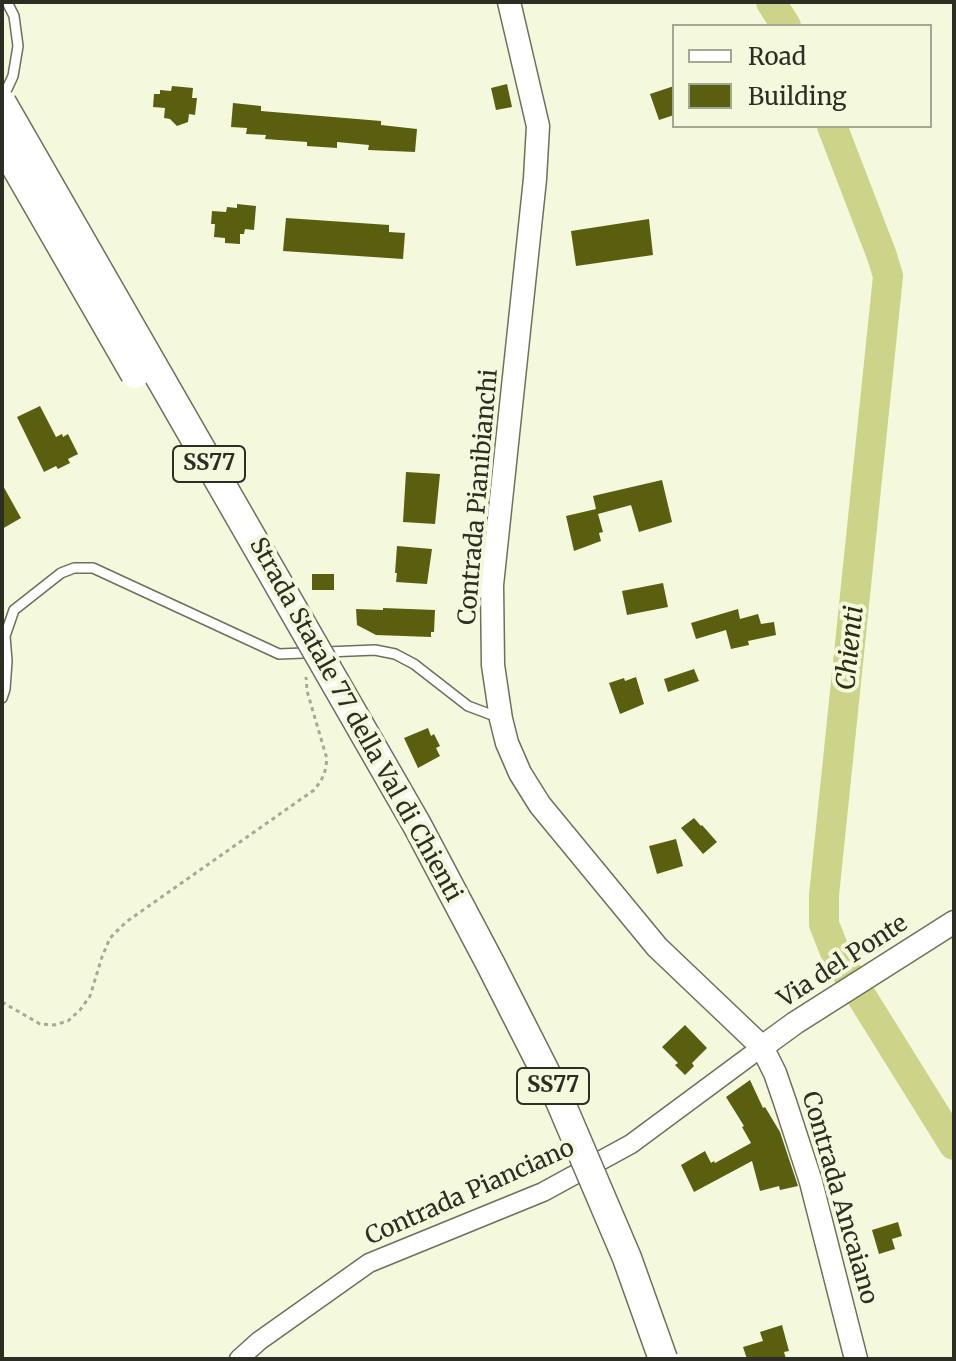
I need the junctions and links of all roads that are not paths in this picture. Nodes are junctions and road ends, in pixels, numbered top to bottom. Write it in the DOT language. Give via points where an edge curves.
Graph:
graph roads {
  1 [pos="7,2"];
  2 [pos="509,2"];
  3 [pos="2,94"];
  4 [pos="2,103"];
  5 [pos="2,143"];
  6 [pos="2,698"];
  7 [pos="501,719"];
  8 [pos="954,922"];
  9 [pos="762,1047"];
  10 [pos="854,1350"];
  11 [pos="239,1359"];
  12 [pos="643,1359"];
  13 [pos="663,1359"];
  14 [pos="870,1359"];
  1 -- 3 [label="lane" via="18,46 13,76"];
  2 -- 7 [label="street, Contrada Pianibianchi" via="538,126 492,585 493,665"];
  4 -- 13 [label="highway, Strada Statale 77 della Val di Chienti / SS77, bridge" via="417,825 491,965 560,1101 627,1258"];
  5 -- 12 [label="highway, Strada Statale 77 della Val di Chienti / SS77, bridge" via="400,834 498,1017 545,1114"];
  6 -- 7 [label="lane" via="5,636 14,610 61,573 93,568 279,654 395,654 468,706"];
  7 -- 9 [label="street, Contrada Pianibianchi" via="520,773 580,856 657,947"];
  8 -- 9 [label="street, Via del Ponte"];
  9 -- 10 [label="street, Contrada Ancaiano" via="811,1182"];
  9 -- 11 [label="street, Contrada Pianciano" via="619,1152 543,1192 369,1263"];
  10 -- 14 [label="street, Contrada Ancaiano" via="862,1347"];
}
